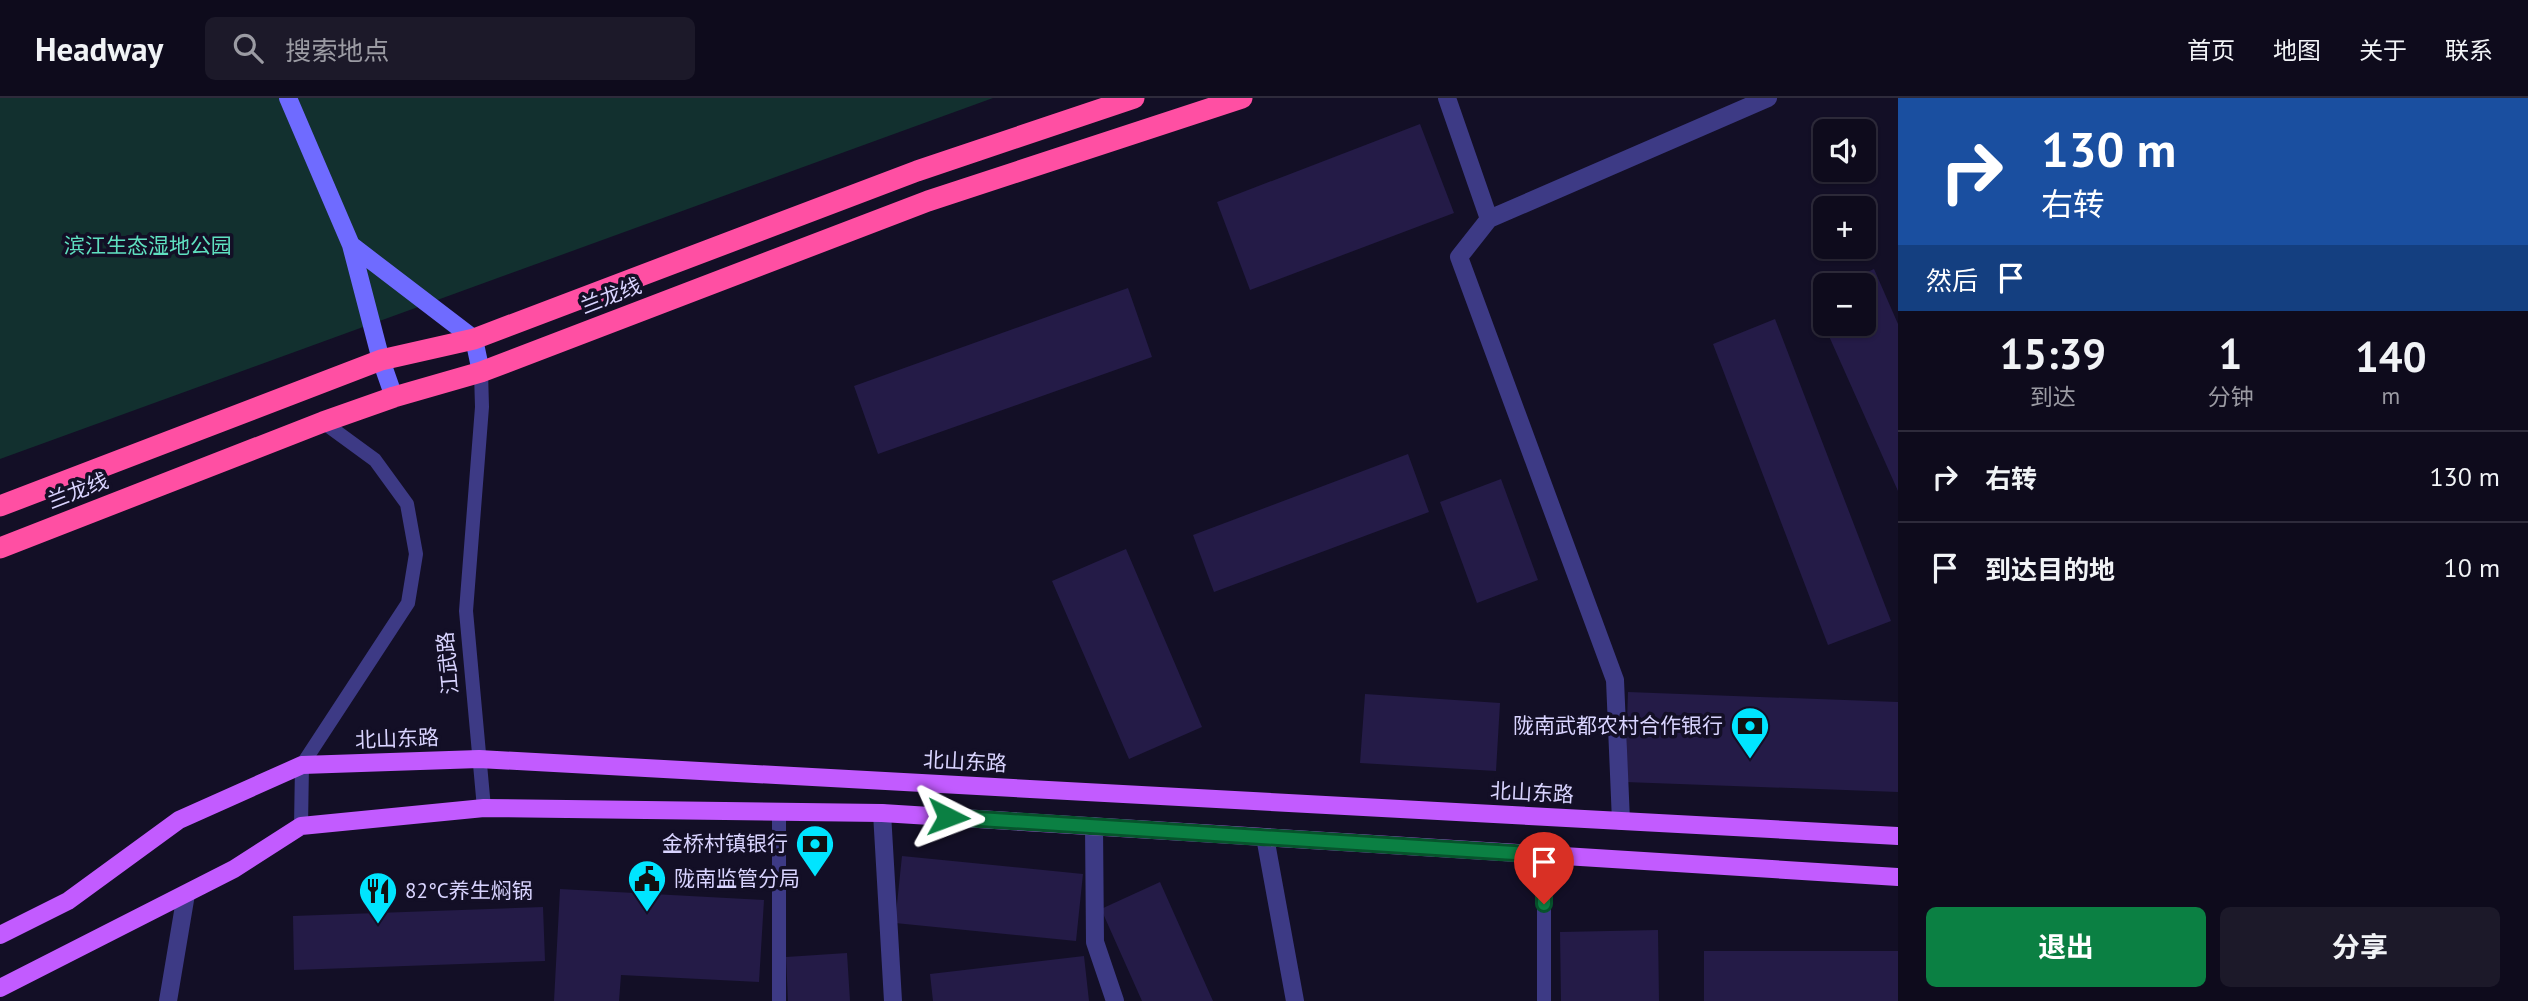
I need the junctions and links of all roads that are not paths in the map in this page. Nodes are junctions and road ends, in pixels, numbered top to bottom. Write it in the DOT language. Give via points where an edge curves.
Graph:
graph roads {
  1 [pos="288,98"];
  2 [pos="1134,98"];
  3 [pos="1242,98"];
  4 [pos="1447,98"];
  5 [pos="1768,98"];
  6 [pos="1489,219"];
  7 [pos="351,245"];
  8 [pos="474,339"];
  9 [pos="381,360"];
  10 [pos="481,372"];
  11 [pos="394,397"];
  12 [pos="323,422"];
  13 [pos="0,506"];
  14 [pos="0,548"];
  15 [pos="479,759"];
  16 [pos="302,765"];
  17 [pos="484,808"];
  18 [pos="779,812"];
  19 [pos="882,813"];
  20 [pos="1621,821"];
  21 [pos="301,826"];
  22 [pos="1094,826"];
  23 [pos="1898,836"];
  24 [pos="1265,837"];
  25 [pos="1544,855"];
  26 [pos="1898,877"];
  27 [pos="186,894"];
  28 [pos="0,935"];
  29 [pos="0,988"];
  30 [pos="168,1001"];
  31 [pos="779,1001"];
  32 [pos="893,1001"];
  33 [pos="1115,1001"];
  34 [pos="1295,1001"];
  35 [pos="1544,1001"];
  1 -- 7 [label="main road"];
  2 -- 8 [label="highway, 兰龙线" via="917,171"];
  3 -- 10 [label="highway, 兰龙线" via="928,201"];
  4 -- 6 [label="street"];
  5 -- 6 [label="street"];
  6 -- 20 [label="street" via="1459,257 1615,680"];
  7 -- 8 [label="main road"];
  7 -- 9 [label="main road"];
  8 -- 9 [label="highway, 兰龙线"];
  8 -- 10 [label="main road"];
  9 -- 11 [label="main road"];
  9 -- 13 [label="highway, 兰龙线"];
  10 -- 11 [label="highway, 兰龙线"];
  10 -- 15 [label="lane, 江武路" via="466,611"];
  11 -- 12 [label="highway, 兰龙线"];
  12 -- 14 [label="highway, 兰龙线"];
  12 -- 16 [label="lane" via="375,460 407,504 416,554 408,603"];
  15 -- 16 [label="main road, 北山东路"];
  15 -- 17 [label="lane, 江武路"];
  15 -- 20 [label="main road, 北山东路"];
  16 -- 21 [label="lane"];
  16 -- 28 [label="main road, 北山东路" via="179,820 68,901"];
  17 -- 18 [label="main road"];
  17 -- 21 [label="main road"];
  18 -- 19 [label="main road"];
  18 -- 31 [label="lane"];
  19 -- 22 [label="main road"];
  19 -- 32 [label="street"];
  20 -- 23 [label="main road, 北山东路"];
  21 -- 27 [label="main road"];
  22 -- 24 [label="main road"];
  22 -- 33 [label="street" via="1094,942"];
  24 -- 25 [label="main road"];
  24 -- 34 [label="street"];
  25 -- 26 [label="main road"];
  25 -- 35 [label="lane"];
  27 -- 29 [label="main road"];
  27 -- 30 [label="street"];
}
